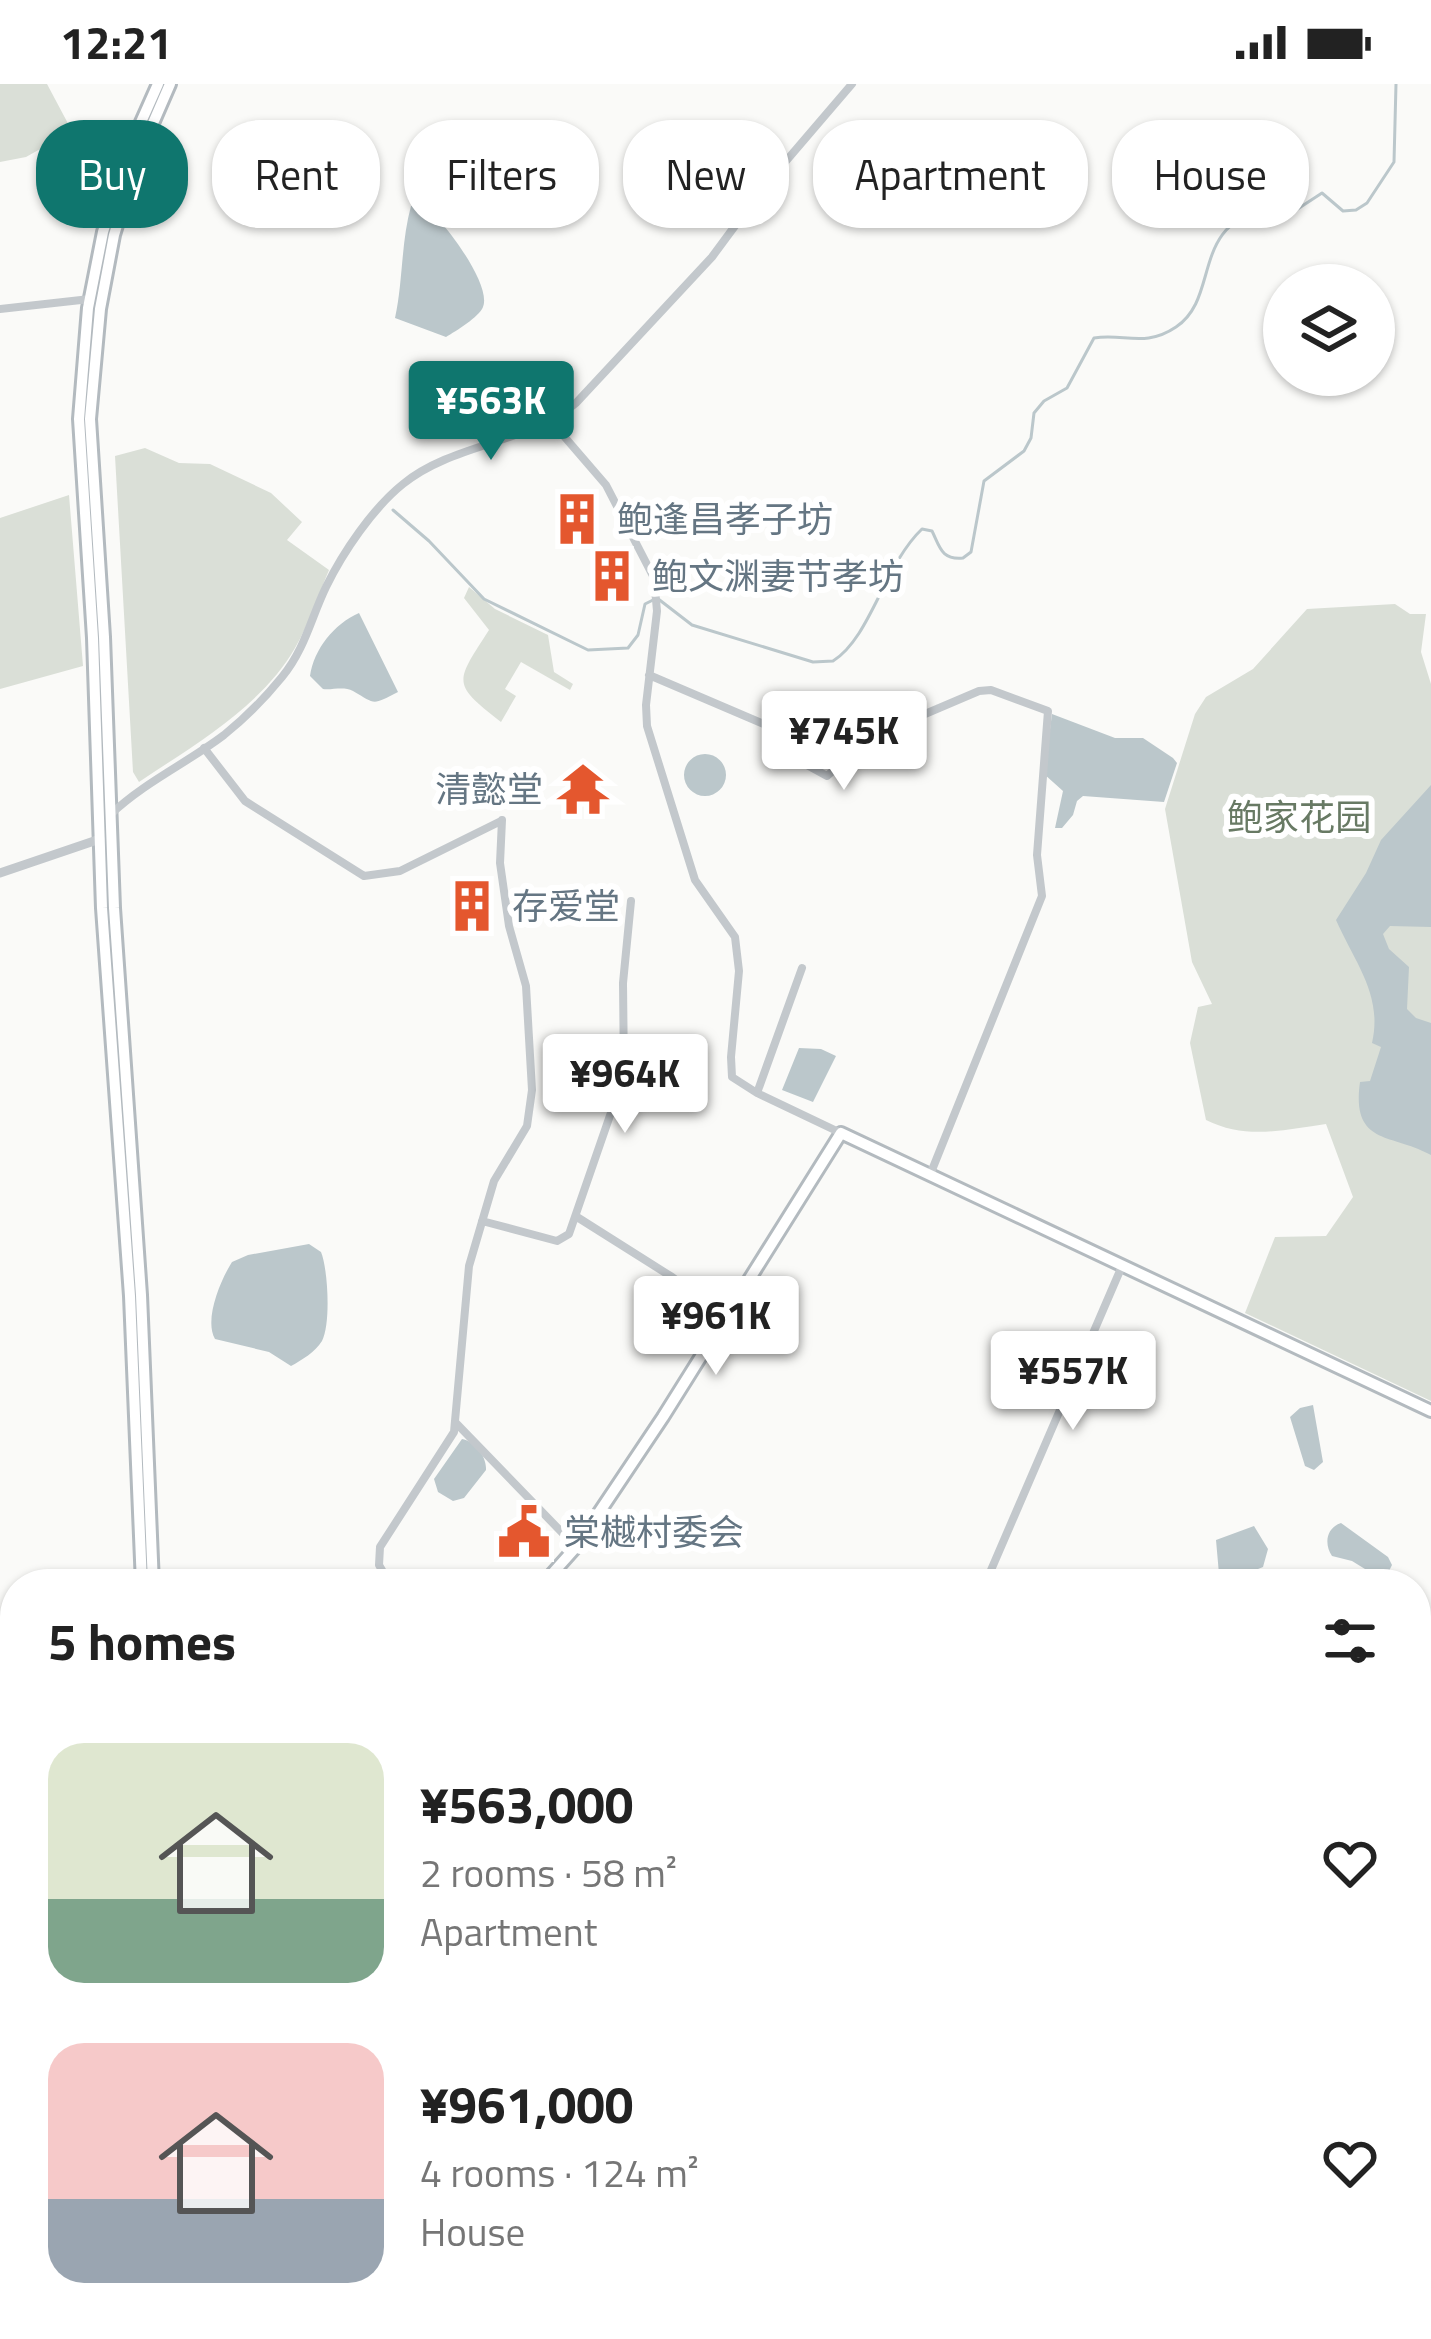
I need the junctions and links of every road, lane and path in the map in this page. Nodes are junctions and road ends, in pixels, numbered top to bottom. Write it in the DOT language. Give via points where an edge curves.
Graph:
graph roads {
  1 [pos="158,84"];
  2 [pos="170,84"];
  3 [pos="852,84"];
  4 [pos="90,299"];
  5 [pos="0,309"];
  6 [pos="550,420"];
  7 [pos="649,675"];
  8 [pos="205,748"];
  9 [pos="110,815"];
  10 [pos="100,839"];
  11 [pos="0,873"];
  12 [pos="631,901"];
  13 [pos="802,968"];
  14 [pos="757,1093"];
  15 [pos="841,1133"];
  16 [pos="930,1175"];
  17 [pos="577,1217"];
  18 [pos="482,1221"];
  19 [pos="1122,1265"];
  20 [pos="726,1317"];
  21 [pos="1431,1411"];
  22 [pos="455,1422"];
  23 [pos="576,1547"];
  24 [pos="141,1569"];
  25 [pos="152,1569"];
  26 [pos="381,1569"];
  27 [pos="556,1569"];
  28 [pos="991,1569"];
  1 -- 4 [label="main road" via="117,182"];
  2 -- 9 [label="main road" via="121,210 95,352 90,449"];
  3 -- 6 [label="street" via="712,257 576,403"];
  4 -- 5 [label="street"];
  4 -- 10 [label="main road" via="79,450"];
  6 -- 7 [label="street" via="606,485 651,568 657,599"];
  6 -- 8 [label="street" via="425,469 396,490 333,574 292,664"];
  7 -- 14 [label="street" via="651,746 695,880 738,950 732,1077"];
  7 -- 16 [label="street" via="766,725 788,754 830,776 870,718 918,717 992,690 1048,711 1037,855 1042,896"];
  8 -- 9 [label="street"];
  8 -- 18 [label="street" via="245,801 364,876 400,871 502,820 500,862 526,986 532,1090 527,1126 494,1181"];
  9 -- 25 [label="main road"];
  10 -- 11 [label="street"];
  10 -- 24 [label="main road"];
  12 -- 17 [label="street" via="623,1075"];
  13 -- 14 [label="street"];
  14 -- 15 [label="street"];
  15 -- 16 [label="main road"];
  15 -- 20 [label="main road"];
  16 -- 19 [label="main road"];
  17 -- 18 [label="street" via="557,1241"];
  17 -- 20 [label="street"];
  18 -- 22 [label="street" via="469,1266"];
  19 -- 21 [label="main road"];
  19 -- 28 [label="street"];
  20 -- 23 [label="main road"];
  22 -- 23 [label="street"];
  22 -- 26 [label="street" via="446,1449 380,1547"];
  23 -- 27 [label="main road"];
}
